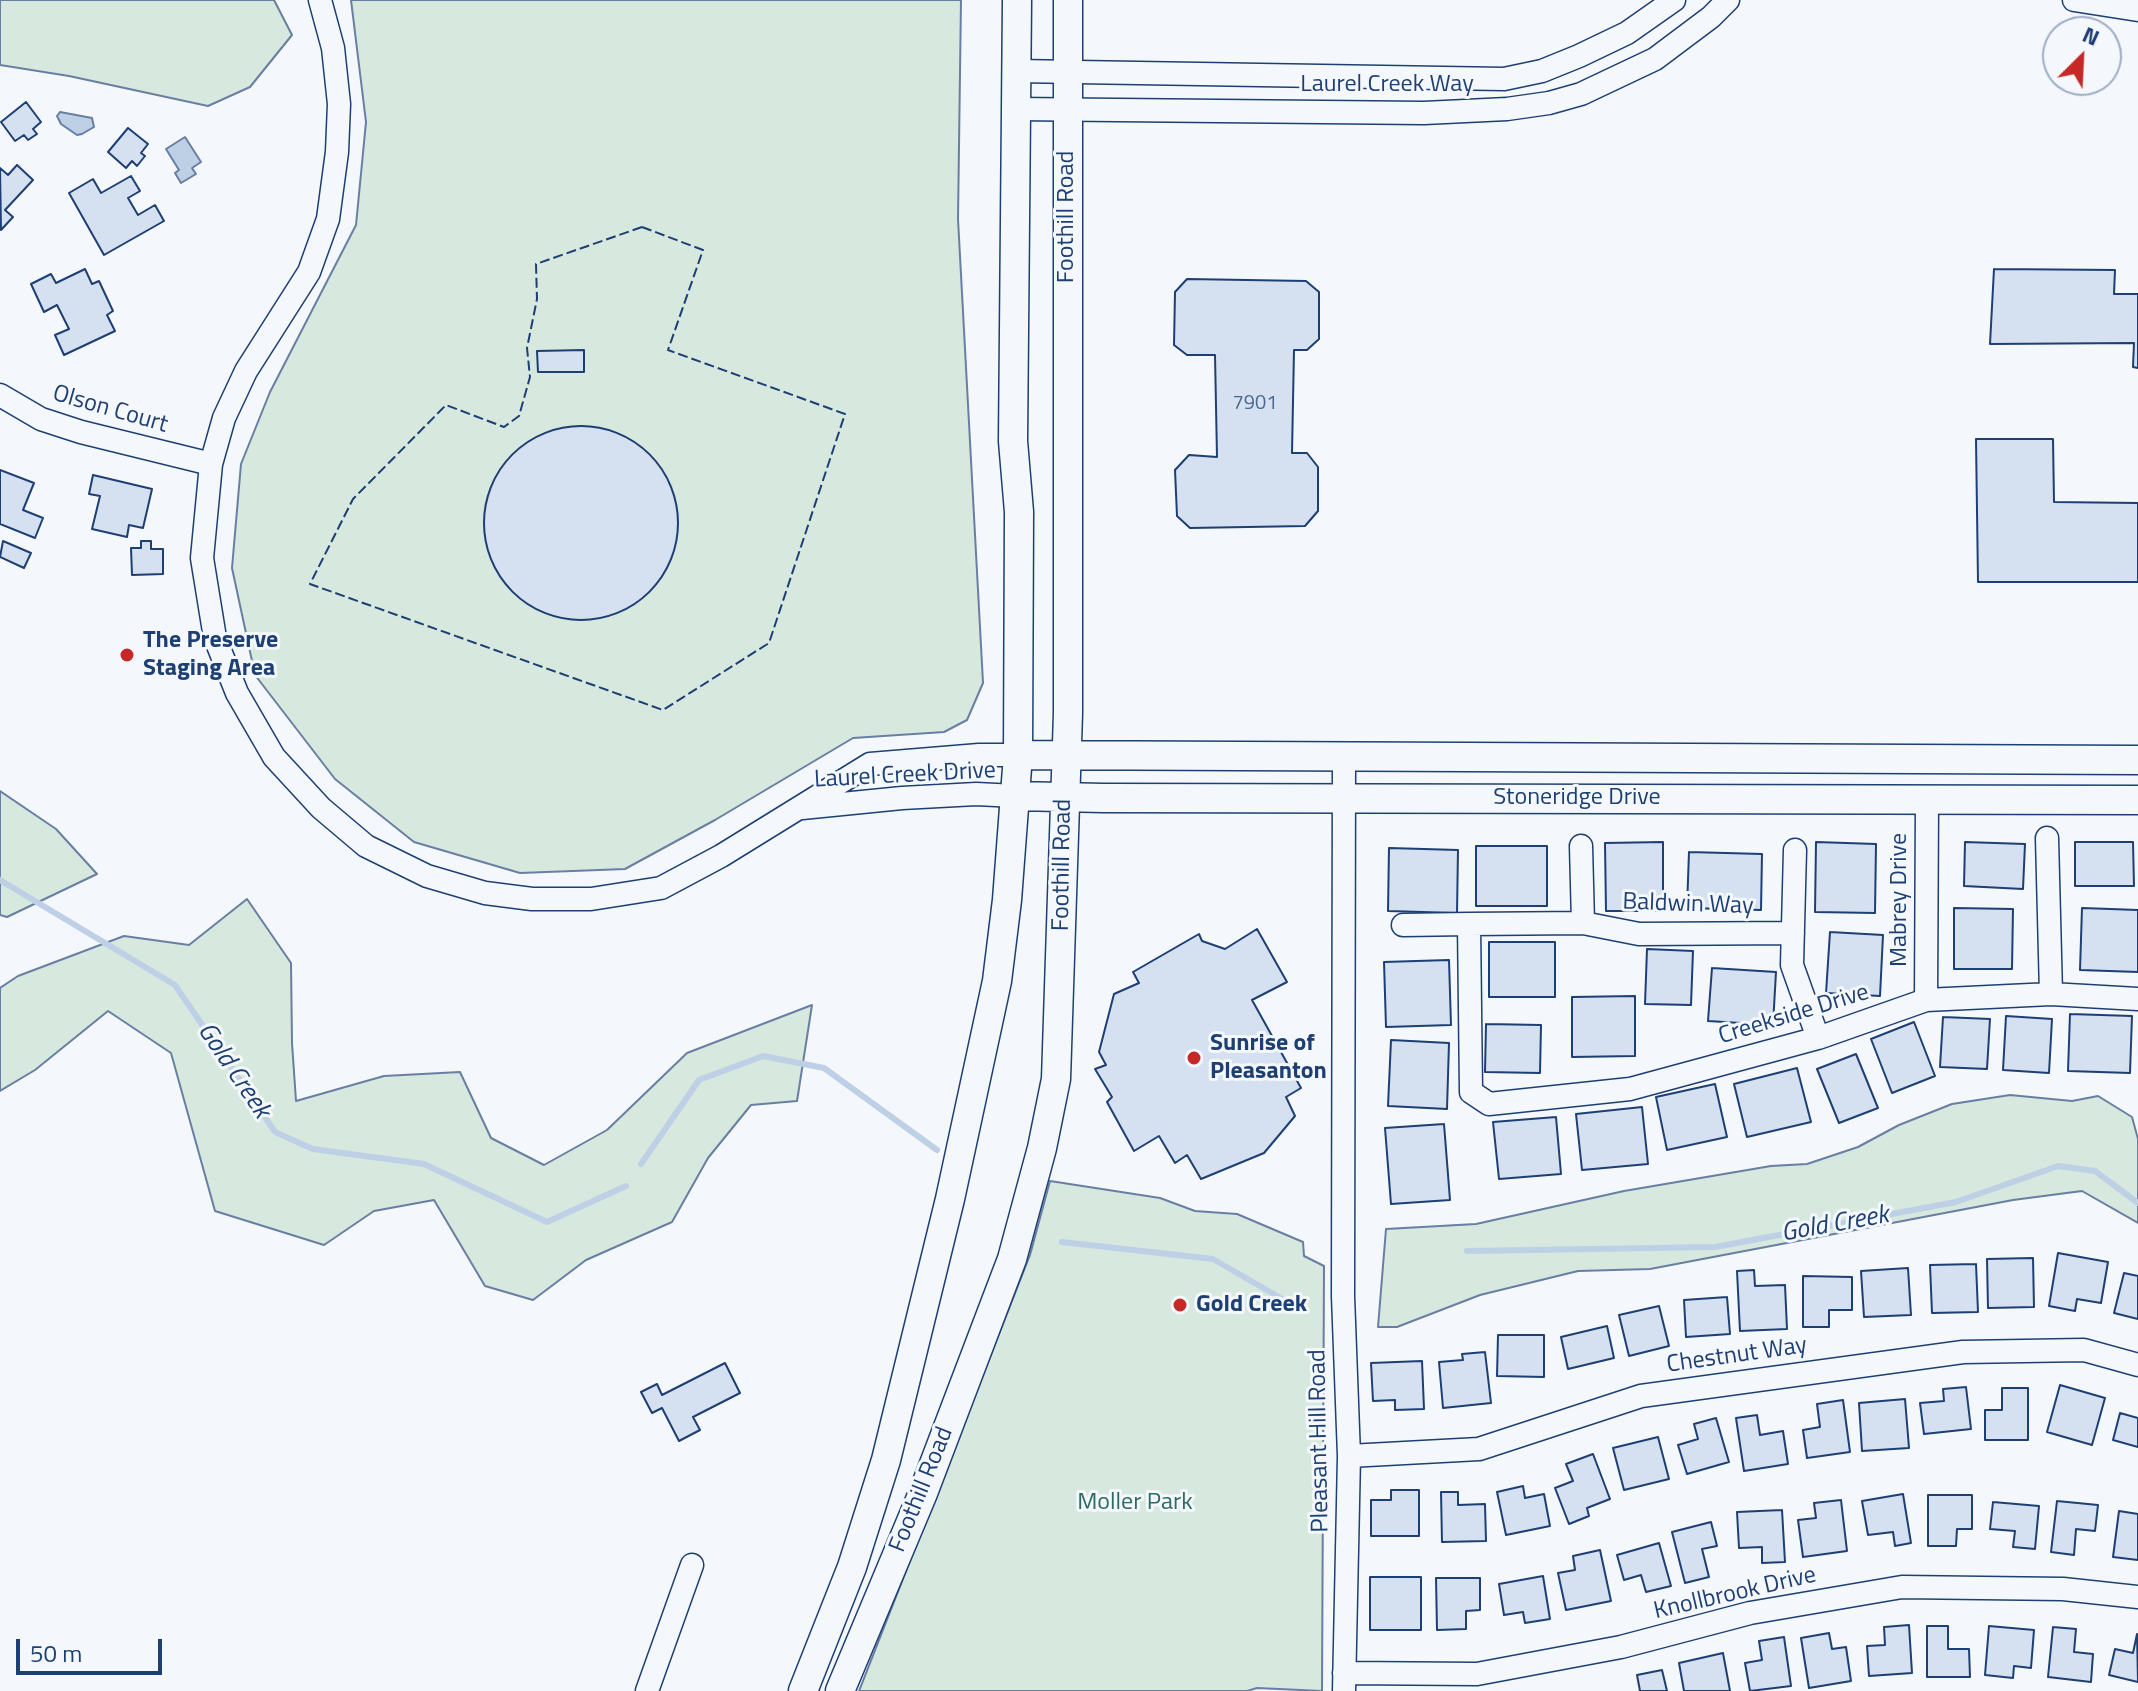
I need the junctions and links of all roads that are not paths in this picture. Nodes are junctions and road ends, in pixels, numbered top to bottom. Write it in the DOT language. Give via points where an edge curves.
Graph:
graph roads {
  1 [pos="320,0"];
  2 [pos="1017,0"];
  3 [pos="1068,0"];
  4 [pos="1674,0"];
  5 [pos="1728,0"];
  6 [pos="2074,0"];
  7 [pos="2138,10"];
  8 [pos="1016,71"];
  9 [pos="1068,72"];
  10 [pos="1068,108"];
  11 [pos="1015,109"];
  12 [pos="0,395"];
  13 [pos="211,464"];
  14 [pos="1018,755"];
  15 [pos="1066,756"];
  16 [pos="1344,758"];
  17 [pos="2138,760"];
  18 [pos="1016,796"];
  19 [pos="1065,797"];
  20 [pos="1344,798"];
  21 [pos="1927,800"];
  22 [pos="2138,800"];
  23 [pos="796,808"];
  24 [pos="2047,838"];
  25 [pos="1581,846"];
  26 [pos="1795,850"];
  27 [pos="1583,923"];
  28 [pos="1469,924"];
  29 [pos="1403,925"];
  30 [pos="1793,933"];
  31 [pos="2051,994"];
  32 [pos="2138,999"];
  33 [pos="1926,1000"];
  34 [pos="1818,1038"];
  35 [pos="2138,1365"];
  36 [pos="1349,1456"];
  37 [pos="692,1565"];
  38 [pos="2138,1597"];
  39 [pos="1344,1682"];
  40 [pos="647,1691"];
  41 [pos="803,1691"];
  42 [pos="840,1691"];
  1 -- 13 [label="street, Laurel Creek Drive" via="333,48 339,104 328,219 309,272 246,371 224,418"];
  2 -- 8 [label="main road, Foothill Road"];
  3 -- 9 [label="main road, Foothill Road"];
  4 -- 9 [label="street, Laurel Creek Way" via="1627,33 1579,56 1504,79"];
  5 -- 10 [label="street, Laurel Creek Way" via="1655,59 1549,103 1424,113"];
  6 -- 7 [label="street"];
  8 -- 9 [label="street, Laurel Creek Way"];
  8 -- 11 [label="main road, Foothill Road"];
  9 -- 10 [label="main road, Foothill Road"];
  10 -- 11 [label="street, Laurel Creek Way"];
  10 -- 15 [label="main road, Foothill Road"];
  11 -- 14 [label="main road, Foothill Road"];
  12 -- 13 [label="street, Olson Court" via="41,419"];
  13 -- 23 [label="street, Laurel Creek Drive" via="202,558 215,638 237,693 274,757 366,846 427,876 485,893 591,899 661,888"];
  14 -- 15 [label="main road, Stoneridge Drive"];
  14 -- 18 [label="main road, Foothill Road"];
  14 -- 23 [label="street, Laurel Creek Drive" via="870,764"];
  15 -- 16 [label="main road, Stoneridge Drive"];
  15 -- 19 [label="main road, Foothill Road"];
  16 -- 17 [label="main road, Stoneridge Drive"];
  16 -- 20 [label="street, Pleasant Hill Road"];
  18 -- 19 [label="main road, Stoneridge Drive"];
  18 -- 23 [label="street, Laurel Creek Drive" via="902,798"];
  18 -- 41 [label="main road, Foothill Road" via="997,981 948,1207 877,1490"];
  19 -- 20 [label="main road, Stoneridge Drive"];
  19 -- 42 [label="main road, Foothill Road" via="1056,1079 1042,1148 1012,1259"];
  20 -- 21 [label="main road, Stoneridge Drive"];
  20 -- 36 [label="street, Pleasant Hill Road" via="1343,1296"];
  21 -- 22 [label="main road, Stoneridge Drive"];
  21 -- 33 [label="street, Mabrey Drive"];
  24 -- 31 [label="street"];
  25 -- 27 [label="street"];
  26 -- 30 [label="street"];
  27 -- 28 [label="street, Baldwin Way"];
  27 -- 30 [label="street, Baldwin Way" via="1639,934"];
  28 -- 29 [label="street, Baldwin Way"];
  28 -- 34 [label="street, Creekside Drive" via="1471,1092 1489,1104 1630,1089"];
  30 -- 34 [label="street" via="1792,965"];
  31 -- 32 [label="street, Creekside Drive"];
  31 -- 33 [label="street, Creekside Drive"];
  33 -- 34 [label="street, Creekside Drive"];
  35 -- 36 [label="street, Chestnut Way" via="2084,1350 1963,1352 1641,1396 1479,1449"];
  36 -- 39 [label="street, Pleasant Hill Road"];
  37 -- 40 [label="street"];
  38 -- 39 [label="street, Knollbrook Drive" via="2063,1589 1902,1587 1750,1613 1621,1647 1477,1674"];
}
